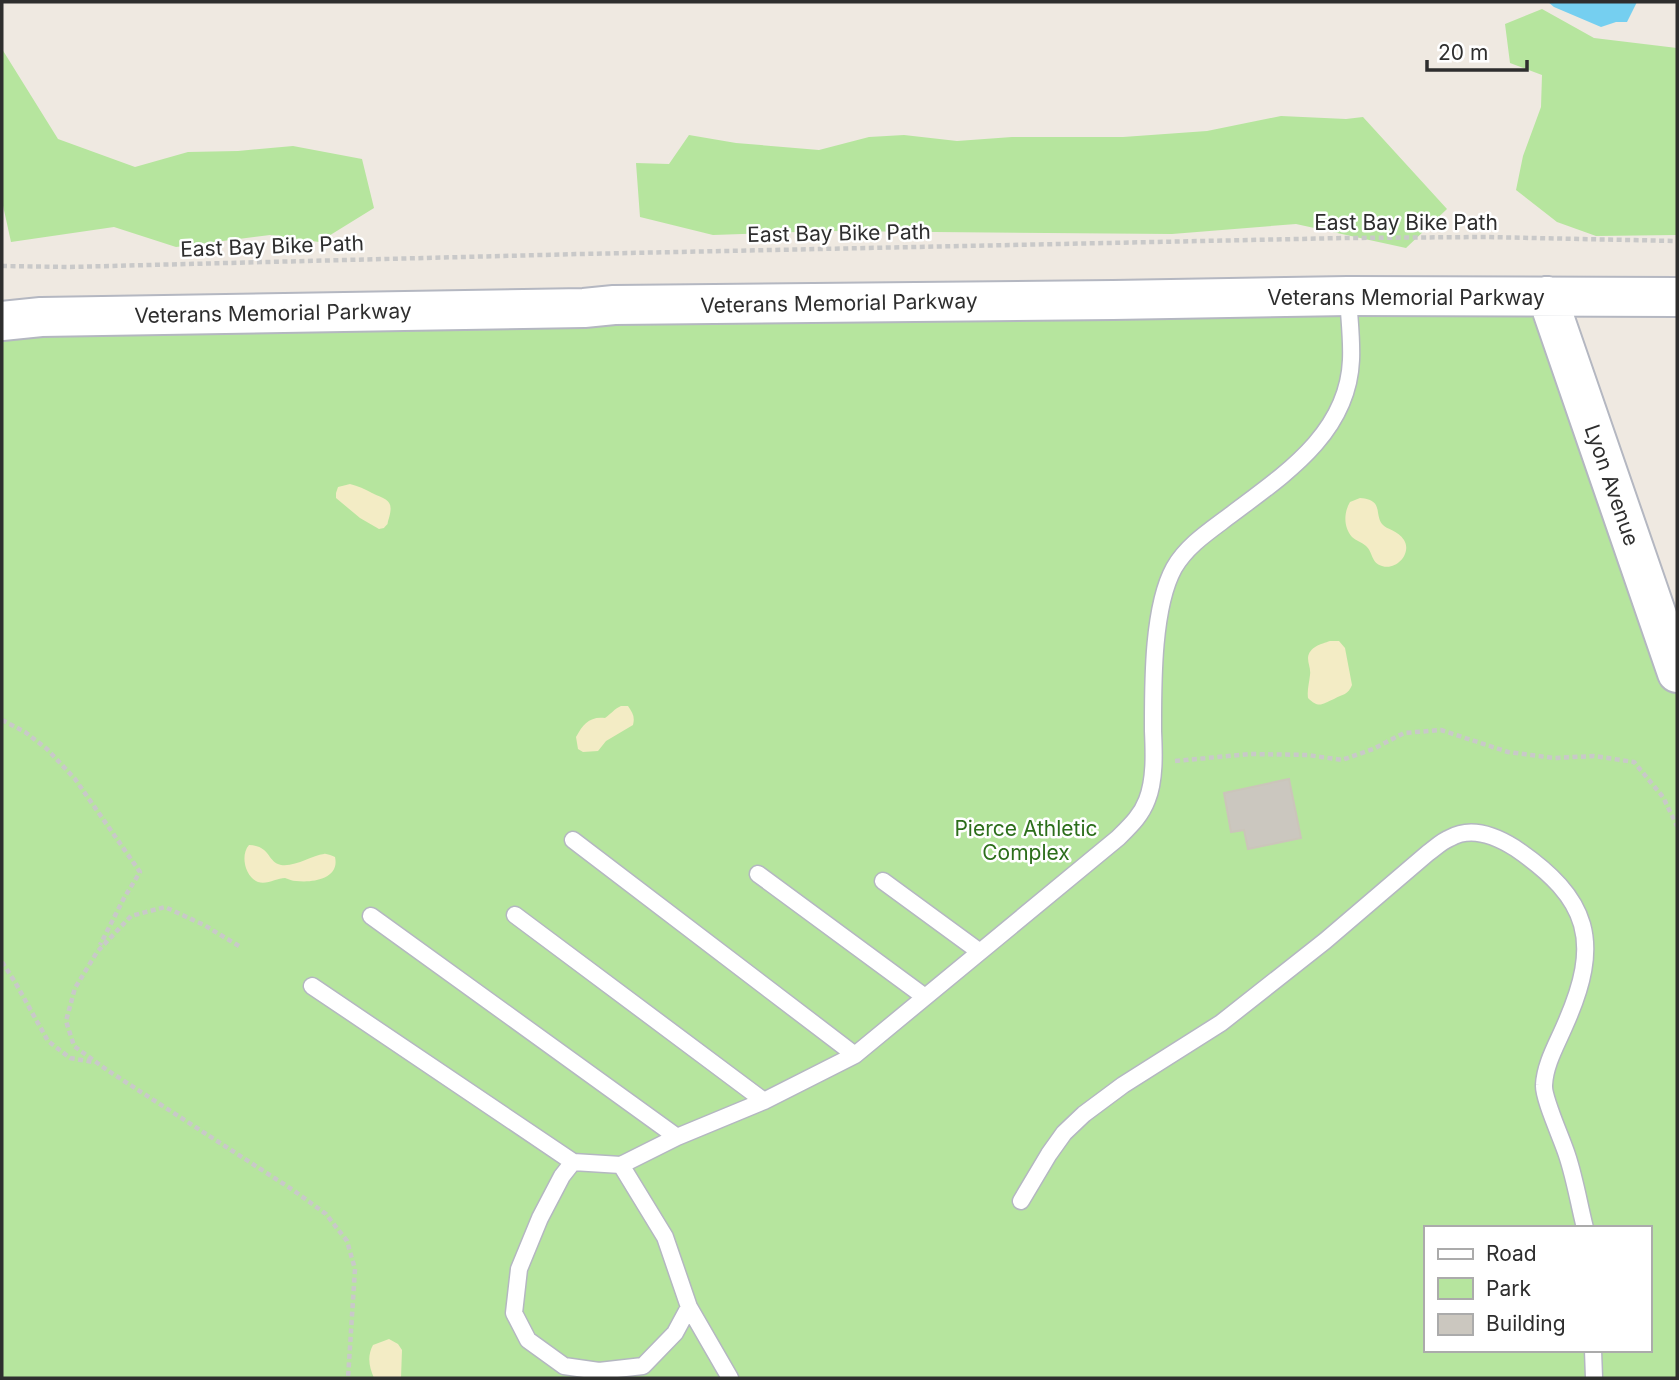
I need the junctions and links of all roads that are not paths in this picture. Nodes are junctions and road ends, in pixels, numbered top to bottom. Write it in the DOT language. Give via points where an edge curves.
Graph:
graph roads {
  1 [pos="1348,296"];
  2 [pos="1547,296"];
  3 [pos="1677,297"];
  4 [pos="2,321"];
  5 [pos="1677,673"];
  6 [pos="573,841"];
  7 [pos="758,874"];
  8 [pos="883,881"];
  9 [pos="515,915"];
  10 [pos="371,916"];
  11 [pos="980,952"];
  12 [pos="312,986"];
  13 [pos="925,997"];
  14 [pos="855,1055"];
  15 [pos="764,1101"];
  16 [pos="677,1137"];
  17 [pos="573,1162"];
  18 [pos="621,1165"];
  19 [pos="1021,1202"];
  20 [pos="1585,1226"];
  21 [pos="689,1307"];
  22 [pos="1593,1352"];
  23 [pos="564,1372"];
  24 [pos="730,1378"];
  25 [pos="1594,1378"];
  1 -- 2 [label="main road, Veterans Memorial Parkway"];
  1 -- 4 [label="main road, Veterans Memorial Parkway" via="614,305"];
  1 -- 11 [label="lane" via="1351,360 1340,408 1328,429 1292,467 1198,540 1173,569 1160,612 1153,688 1154,764 1148,799 1118,838"];
  2 -- 3 [label="main road, Veterans Memorial Parkway"];
  2 -- 5 [label="main road, Lyon Avenue"];
  6 -- 14 [label="lane"];
  7 -- 13 [label="lane"];
  8 -- 11 [label="lane"];
  9 -- 15 [label="lane"];
  10 -- 16 [label="lane"];
  11 -- 13 [label="lane"];
  12 -- 17 [label="lane"];
  13 -- 14 [label="lane"];
  14 -- 15 [label="lane"];
  15 -- 16 [label="lane"];
  16 -- 18 [label="lane"];
  17 -- 18 [label="lane"];
  17 -- 23 [label="lane" via="540,1218 519,1269 514,1314 528,1339"];
  18 -- 21 [label="lane" via="665,1237"];
  19 -- 20 [label="lane" via="1064,1133 1102,1099 1221,1023 1428,853 1449,838 1471,832 1496,838 1532,860 1560,885 1584,928 1581,984 1543,1088 1568,1157"];
  21 -- 23 [label="lane" via="675,1333 643,1366"];
  21 -- 24 [label="lane"];
  22 -- 25 [label="lane"];
}
